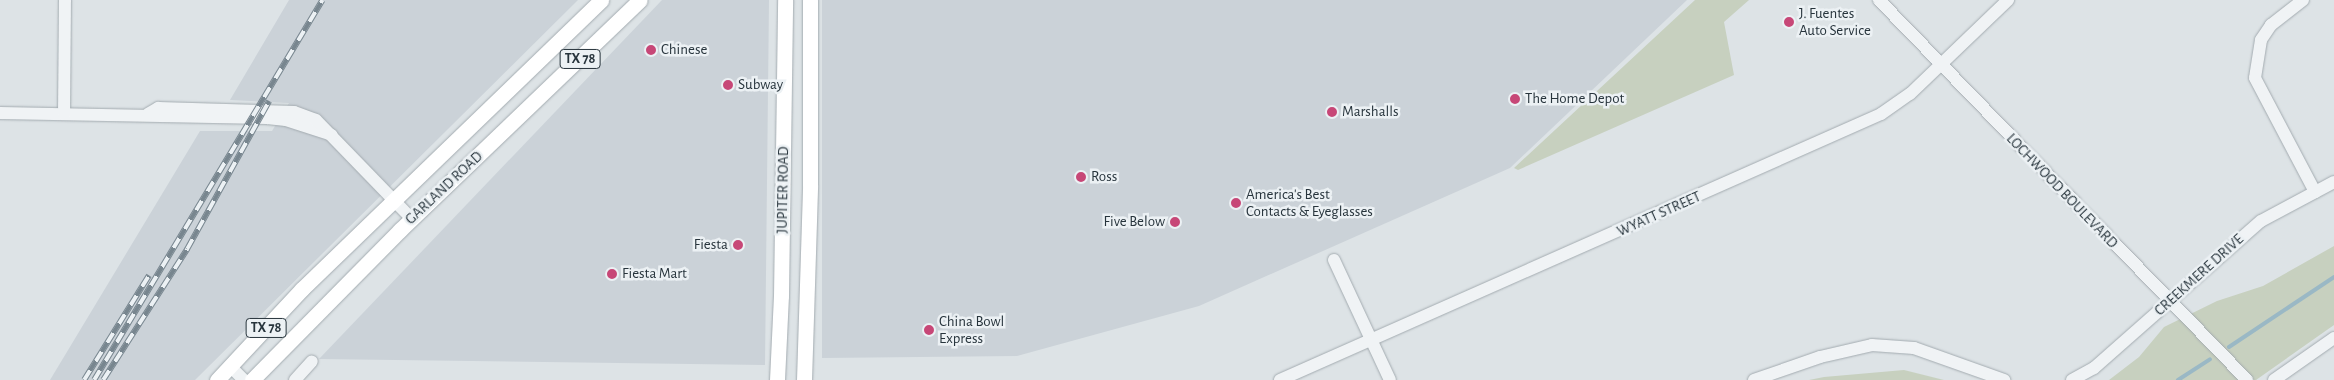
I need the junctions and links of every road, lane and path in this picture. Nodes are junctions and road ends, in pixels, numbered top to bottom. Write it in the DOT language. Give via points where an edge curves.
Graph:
graph roads {
  1 [pos="65,0"];
  2 [pos="601,0"];
  3 [pos="640,0"];
  4 [pos="785,0"];
  5 [pos="810,0"];
  6 [pos="1879,0"];
  7 [pos="2008,0"];
  8 [pos="2303,0"];
  9 [pos="810,49"];
  10 [pos="785,63"];
  11 [pos="1941,64"];
  12 [pos="500,99"];
  13 [pos="0,113"];
  14 [pos="64,114"];
  15 [pos="519,118"];
  16 [pos="2334,182"];
  17 [pos="2315,192"];
  18 [pos="393,200"];
  19 [pos="412,218"];
  20 [pos="1334,260"];
  21 [pos="808,290"];
  22 [pos="781,296"];
  23 [pos="2171,301"];
  24 [pos="2334,338"];
  25 [pos="1370,340"];
  26 [pos="312,361"];
  27 [pos="230,366"];
  28 [pos="217,380"];
  29 [pos="244,380"];
  30 [pos="252,380"];
  31 [pos="295,380"];
  32 [pos="776,380"];
  33 [pos="804,380"];
  34 [pos="1280,380"];
  35 [pos="1390,380"];
  36 [pos="1754,380"];
  37 [pos="2004,380"];
  38 [pos="2072,380"];
  39 [pos="2247,380"];
  40 [pos="2274,380"];
  1 -- 14 [label="street"];
  2 -- 12 [label="main road, GARLAND ROAD / TX 78"];
  3 -- 15 [label="main road, GARLAND ROAD / TX 78"];
  4 -- 10 [label="main road, JUPITER ROAD"];
  5 -- 9 [label="main road, JUPITER ROAD"];
  6 -- 11 [label="street, LOCHWOOD BOULEVARD"];
  7 -- 11 [label="street, WYATT STREET"];
  8 -- 17 [label="street" via="2271,25 2261,40 2255,78"];
  9 -- 10 [label="main road"];
  9 -- 21 [label="main road, JUPITER ROAD"];
  10 -- 22 [label="main road, JUPITER ROAD"];
  11 -- 23 [label="street, LOCHWOOD BOULEVARD"];
  11 -- 25 [label="street, WYATT STREET" via="1910,94 1881,114 1841,134"];
  12 -- 15 [label="main road"];
  12 -- 18 [label="main road, GARLAND ROAD / TX 78"];
  13 -- 14 [label="street"];
  14 -- 18 [label="street" via="148,114 158,108 294,112 316,120"];
  15 -- 19 [label="main road, GARLAND ROAD / TX 78"];
  16 -- 17 [label="street, CREEKMERE DRIVE"];
  17 -- 23 [label="street, CREEKMERE DRIVE" via="2261,221"];
  18 -- 19 [label="street"];
  18 -- 27 [label="main road, GARLAND ROAD / TX 78"];
  19 -- 30 [label="main road, GARLAND ROAD / TX 78"];
  20 -- 25 [label="street"];
  21 -- 22 [label="main road"];
  21 -- 33 [label="main road, JUPITER ROAD"];
  22 -- 32 [label="main road, JUPITER ROAD"];
  23 -- 38 [label="street, CREEKMERE DRIVE" via="2094,368"];
  23 -- 39 [label="street, LOCHWOOD BOULEVARD"];
  24 -- 40 [label="street"];
  25 -- 34 [label="street, WYATT STREET"];
  25 -- 35 [label="street"];
  26 -- 31 [label="street"];
  27 -- 28 [label="main road, GARLAND ROAD / TX 78"];
  27 -- 29 [label="street"];
  36 -- 37 [label="street" via="1820,357 1872,345 1914,348"];
}
